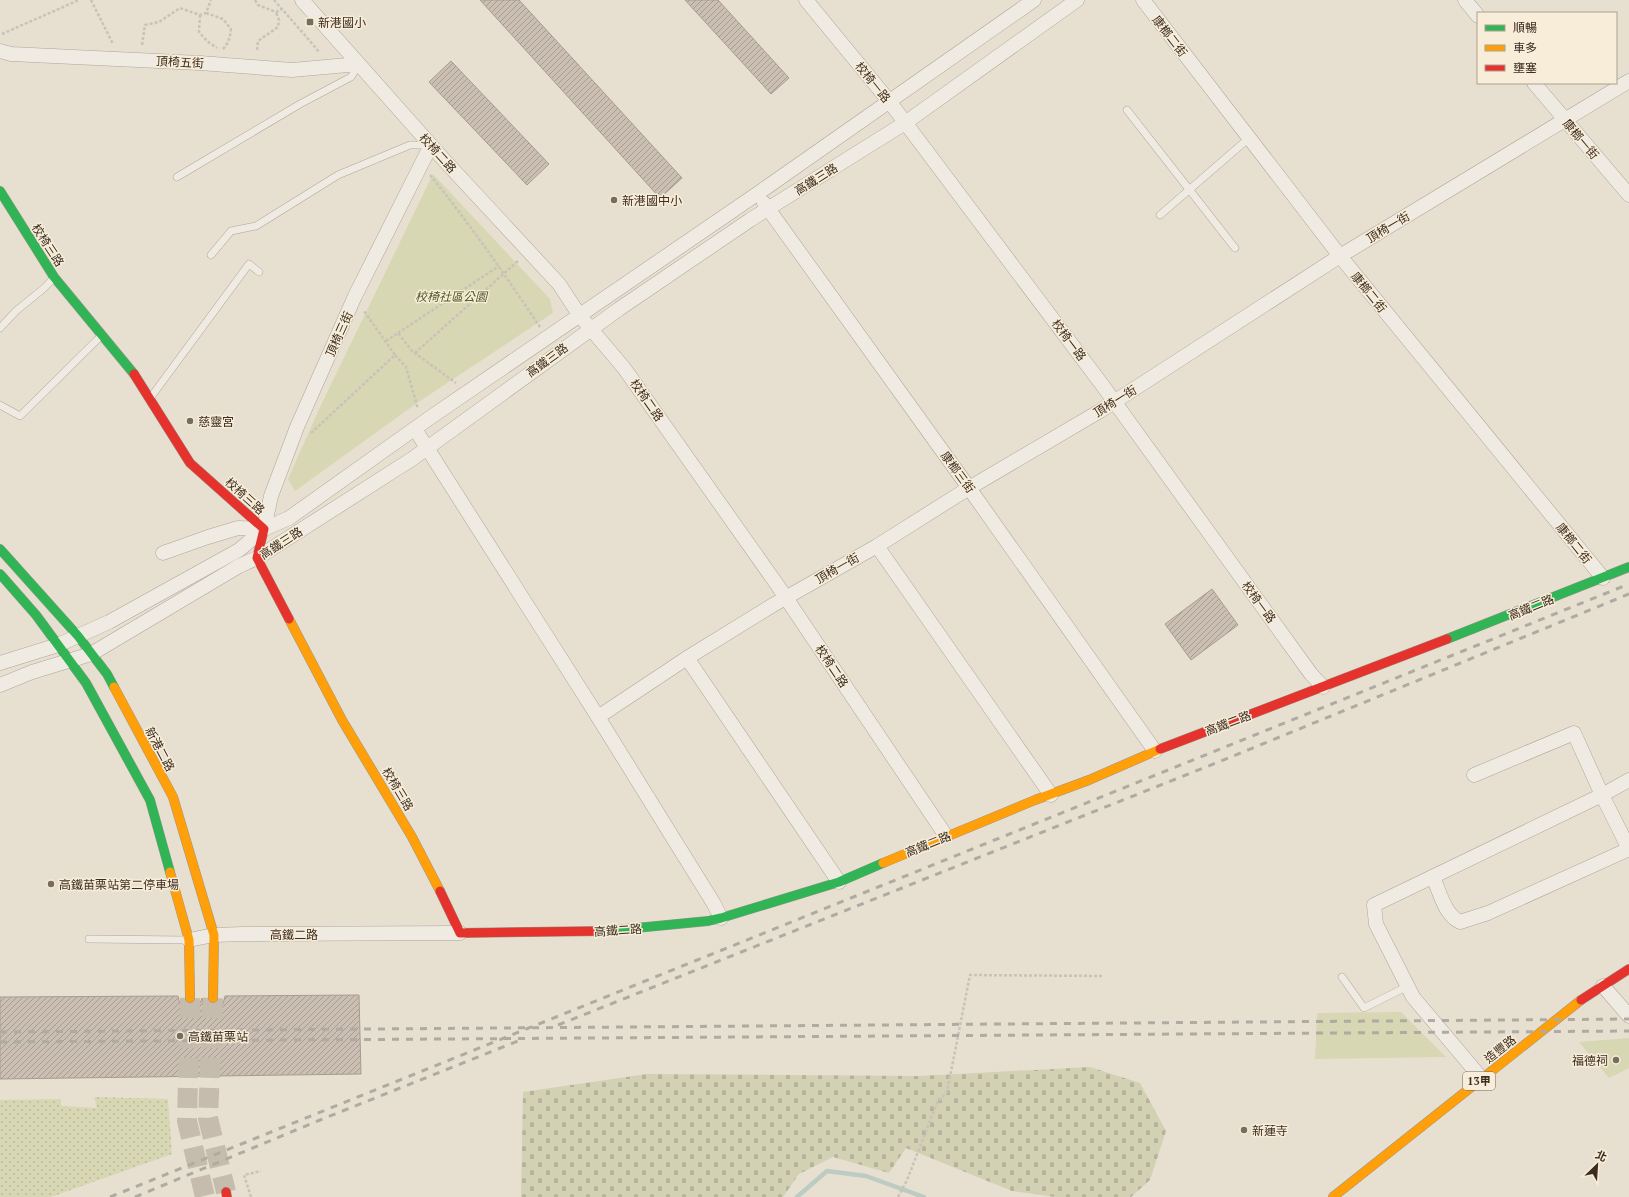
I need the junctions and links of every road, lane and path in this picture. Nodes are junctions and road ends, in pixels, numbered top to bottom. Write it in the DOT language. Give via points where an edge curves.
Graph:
graph roads {
  1 [pos="79,0"];
  2 [pos="91,0"];
  3 [pos="211,0"];
  4 [pos="255,0"];
  5 [pos="274,0"];
  6 [pos="302,0"];
  7 [pos="806,0"];
  8 [pos="1034,0"];
  9 [pos="1077,0"];
  10 [pos="1143,0"];
  11 [pos="1465,0"];
  12 [pos="282,9"];
  13 [pos="276,12"];
  14 [pos="206,13"];
  15 [pos="200,15"];
  16 [pos="1477,15"];
  17 [pos="2,34"];
  18 [pos="113,44"];
  19 [pos="142,45"];
  20 [pos="217,48"];
  21 [pos="223,48"];
  22 [pos="257,50"];
  23 [pos="0,52"];
  24 [pos="319,52"];
  25 [pos="359,64"];
  26 [pos="1629,81"];
  27 [pos="1535,84"];
  28 [pos="889,101"];
  29 [pos="1127,110"];
  30 [pos="1565,120"];
  31 [pos="905,122"];
  32 [pos="1249,138"];
  33 [pos="431,145"];
  34 [pos="428,174"];
  35 [pos="177,177"];
  36 [pos="1188,189"];
  37 [pos="0,191"];
  38 [pos="757,194"];
  39 [pos="1629,195"];
  40 [pos="768,210"];
  41 [pos="1160,215"];
  42 [pos="1235,248"];
  43 [pos="211,255"];
  44 [pos="1340,256"];
  45 [pos="520,259"];
  46 [pos="499,266"];
  47 [pos="258,272"];
  48 [pos="504,273"];
  49 [pos="54,277"];
  50 [pos="361,306"];
  51 [pos="580,316"];
  52 [pos="540,327"];
  53 [pos="0,328"];
  54 [pos="591,328"];
  55 [pos="398,333"];
  56 [pos="102,335"];
  57 [pos="386,341"];
  58 [pos="415,353"];
  59 [pos="395,356"];
  60 [pos="458,384"];
  61 [pos="150,398"];
  62 [pos="1114,401"];
  63 [pos="0,405"];
  64 [pos="418,412"];
  65 [pos="415,429"];
  66 [pos="308,436"];
  67 [pos="427,449"];
  68 [pos="970,488"];
  69 [pos="264,529"];
  70 [pos="877,546"];
  71 [pos="0,549"];
  72 [pos="164,553"];
  73 [pos="258,558"];
  74 [pos="1629,567"];
  75 [pos="0,574"];
  76 [pos="1603,578"];
  77 [pos="786,598"];
  78 [pos="78,636"];
  79 [pos="58,645"];
  80 [pos="91,654"];
  81 [pos="687,658"];
  82 [pos="69,661"];
  83 [pos="0,663"];
  84 [pos="0,685"];
  85 [pos="1323,687"];
  86 [pos="598,717"];
  87 [pos="1155,752"];
  88 [pos="1474,775"];
  89 [pos="1629,780"];
  90 [pos="1051,795"];
  91 [pos="1602,795"];
  92 [pos="946,836"];
  93 [pos="1629,849"];
  94 [pos="1434,877"];
  95 [pos="839,882"];
  96 [pos="721,918"];
  97 [pos="460,933"];
  98 [pos="214,935"];
  99 [pos="89,939"];
  100 [pos="189,940"];
  101 [pos="1629,969"];
  102 [pos="1104,976"];
  103 [pos="1342,977"];
  104 [pos="1408,986"];
  105 [pos="1603,986"];
  106 [pos="190,998"];
  107 [pos="213,998"];
  108 [pos="1629,1016"];
  109 [pos="1482,1079"];
  110 [pos="261,1171"];
  111 [pos="251,1197"];
  112 [pos="898,1197"];
  113 [pos="1333,1197"];
  1 -- 17 [label="path"];
  2 -- 18 [label="path"];
  3 -- 14 [label="path"];
  4 -- 13 [label="path" via="258,5"];
  5 -- 12 [label="path"];
  6 -- 25 [label="street, 校椅二路"];
  7 -- 28 [label="street, 校椅一路"];
  8 -- 28 [label="street, 高鐵三路"];
  9 -- 31 [label="street, 高鐵三路"];
  10 -- 32 [label="street, 康榔二街"];
  11 -- 16 [label="street"];
  12 -- 13 [label="path"];
  12 -- 24 [label="path"];
  13 -- 22 [label="path" via="278,27 258,41"];
  14 -- 15 [label="path"];
  14 -- 21 [label="path" via="223,19 231,29 230,37"];
  15 -- 19 [label="path" via="180,8 158,22 145,25"];
  15 -- 20 [label="path" via="199,32"];
  23 -- 25 [label="street, 頂椅五街" via="292,70"];
  25 -- 33 [label="street, 校椅二路"];
  25 -- 35 [label="lane" via="351,77 300,104"];
  26 -- 30 [label="street, 頂椅一街"];
  27 -- 30 [label="street, 康榔一街"];
  28 -- 31 [label="street, 校椅一路"];
  28 -- 38 [label="street, 高鐵三路"];
  29 -- 36 [label="lane"];
  30 -- 39 [label="street, 康榔一街"];
  30 -- 44 [label="street, 頂椅一街"];
  31 -- 40 [label="street, 高鐵三路"];
  31 -- 62 [label="street, 校椅一路"];
  32 -- 36 [label="lane"];
  32 -- 44 [label="street, 康榔二街"];
  33 -- 43 [label="lane" via="410,145 338,175 256,226 231,231"];
  33 -- 51 [label="street, 校椅二路" via="559,284"];
  33 -- 69 [label="street, 頂椅三街" via="355,296 297,427 271,496"];
  34 -- 46 [label="path"];
  36 -- 41 [label="lane"];
  36 -- 42 [label="lane"];
  37 -- 49 [label="street, 校椅三路"];
  38 -- 40 [label="street, 康榔三街"];
  38 -- 51 [label="street, 高鐵三路"];
  40 -- 54 [label="street, 高鐵三路"];
  40 -- 68 [label="street, 康榔三街"];
  44 -- 62 [label="street, 頂椅一街"];
  44 -- 76 [label="street, 康榔二街"];
  45 -- 48 [label="path"];
  46 -- 48 [label="path"];
  46 -- 55 [label="path"];
  47 -- 61 [label="lane" via="249,264"];
  48 -- 52 [label="path"];
  48 -- 58 [label="path"];
  49 -- 53 [label="lane"];
  49 -- 56 [label="street, 校椅三路"];
  50 -- 57 [label="path"];
  51 -- 54 [label="street, 校椅二路"];
  51 -- 65 [label="street, 高鐵三路"];
  54 -- 67 [label="street, 高鐵三路"];
  54 -- 77 [label="street, 校椅二路" via="624,368"];
  55 -- 57 [label="path"];
  55 -- 58 [label="path"];
  56 -- 61 [label="street, 校椅三路"];
  56 -- 63 [label="lane" via="20,416"];
  57 -- 59 [label="path"];
  58 -- 60 [label="path"];
  59 -- 64 [label="path" via="406,367"];
  59 -- 66 [label="path"];
  61 -- 69 [label="street, 校椅三路" via="190,462"];
  62 -- 68 [label="street, 頂椅一街"];
  62 -- 85 [label="street, 校椅一路" via="1311,674"];
  65 -- 67 [label="street"];
  65 -- 69 [label="street, 高鐵三路" via="290,518"];
  67 -- 73 [label="street, 高鐵三路"];
  67 -- 86 [label="street"];
  68 -- 70 [label="street, 頂椅一街"];
  68 -- 87 [label="street, 康榔三街"];
  69 -- 72 [label="street" via="238,528"];
  69 -- 73 [label="street, 校椅三路"];
  69 -- 78 [label="street, 高鐵三路" via="239,550 109,622"];
  70 -- 77 [label="street, 頂椅一街"];
  70 -- 90 [label="street"];
  71 -- 78 [label="street, 新港二路"];
  73 -- 80 [label="street, 高鐵三路" via="239,566"];
  73 -- 97 [label="street, 校椅三路" via="342,720 412,837"];
  74 -- 76 [label="street, 高鐵二路"];
  75 -- 79 [label="street" via="29,605"];
  76 -- 85 [label="street, 高鐵二路"];
  77 -- 81 [label="street, 頂椅一街"];
  77 -- 92 [label="street, 校椅二路"];
  78 -- 79 [label="street, 高鐵三路"];
  78 -- 80 [label="street, 新港二路"];
  79 -- 82 [label="street"];
  79 -- 83 [label="street, 高鐵三路"];
  80 -- 82 [label="street, 高鐵三路"];
  80 -- 98 [label="street, 新港二路" via="107,674 173,797"];
  81 -- 86 [label="street, 頂椅一街"];
  81 -- 95 [label="street"];
  82 -- 84 [label="street, 高鐵三路"];
  82 -- 100 [label="street" via="86,683 150,800"];
  85 -- 87 [label="street, 高鐵二路"];
  86 -- 96 [label="street"];
  87 -- 90 [label="street, 高鐵二路"];
  88 -- 91 [label="street" via="1574,733"];
  89 -- 91 [label="street"];
  90 -- 92 [label="street, 高鐵二路"];
  91 -- 93 [label="street"];
  91 -- 94 [label="street"];
  92 -- 95 [label="street, 高鐵二路"];
  93 -- 94 [label="street" via="1488,913 1460,922 1453,919 1447,910"];
  94 -- 104 [label="street" via="1374,905 1376,924"];
  95 -- 96 [label="street, 高鐵二路"];
  96 -- 97 [label="street, 高鐵二路" via="618,931"];
  97 -- 98 [label="street, 高鐵二路"];
  98 -- 100 [label="street, 高鐵二路"];
  98 -- 107 [label="street, 新港二路"];
  99 -- 100 [label="lane"];
  100 -- 106 [label="street"];
  101 -- 105 [label="street, 造豐路 / 13甲"];
  102 -- 112 [label="path" via="970,974 947,1092 936,1103"];
  103 -- 104 [label="lane" via="1364,1008"];
  104 -- 109 [label="street" via="1413,997"];
  105 -- 108 [label="street"];
  105 -- 109 [label="street, 造豐路 / 13甲"];
  109 -- 113 [label="street, 造豐路 / 13甲"];
  110 -- 111 [label="path" via="244,1176"];
}
